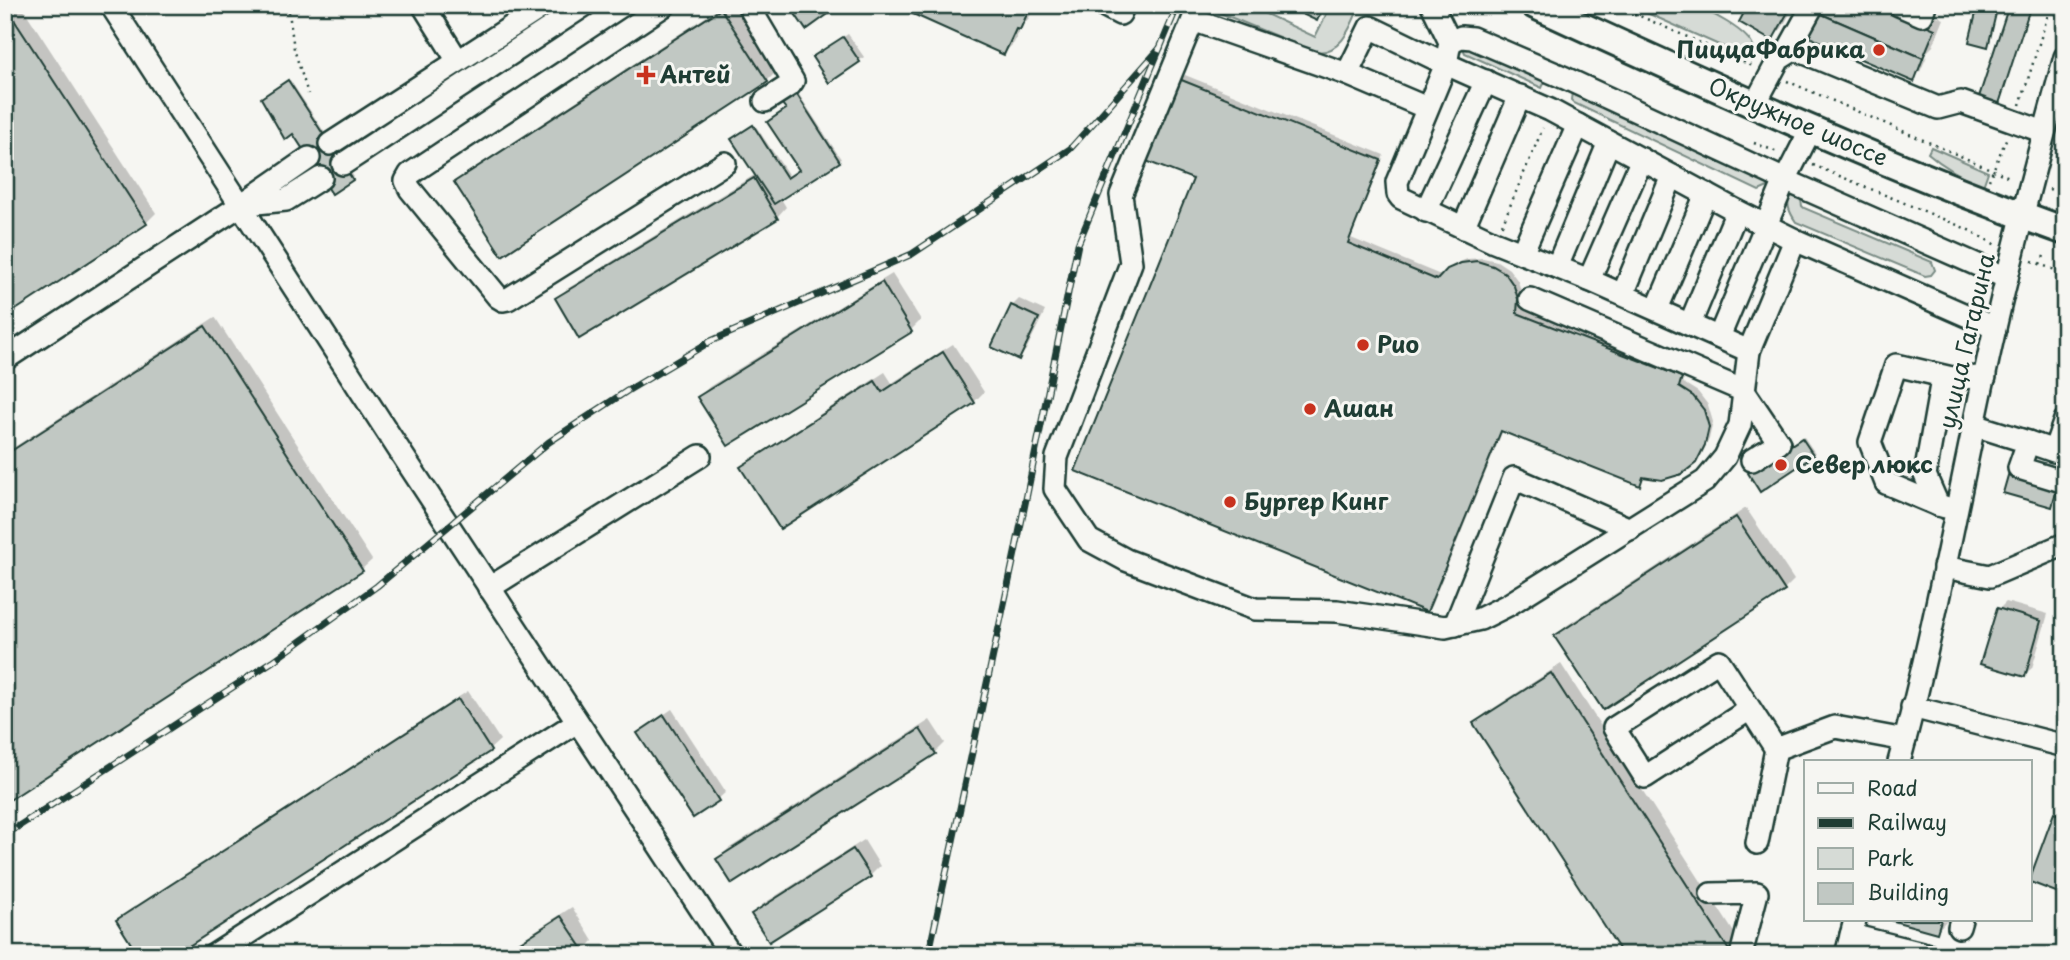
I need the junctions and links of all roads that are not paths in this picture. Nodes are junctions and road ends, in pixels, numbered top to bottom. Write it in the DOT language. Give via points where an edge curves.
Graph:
graph roads {
  1 [pos="111,5"];
  2 [pos="423,5"];
  3 [pos="545,5"];
  4 [pos="585,5"];
  5 [pos="666,5"];
  6 [pos="748,5"];
  7 [pos="1103,5"];
  8 [pos="1124,5"];
  9 [pos="1432,5"];
  10 [pos="1535,5"];
  11 [pos="1813,5"];
  12 [pos="1899,5"];
  13 [pos="1925,5"];
  14 [pos="1450,42"];
  15 [pos="1787,52"];
  16 [pos="458,61"];
  17 [pos="1446,64"];
  18 [pos="2064,65"];
  19 [pos="1347,74"];
  20 [pos="1486,81"];
  21 [pos="1520,96"];
  22 [pos="765,101"];
  23 [pos="1755,104"];
  24 [pos="1427,108"];
  25 [pos="1578,125"];
  26 [pos="1811,129"];
  27 [pos="2044,132"];
  28 [pos="1609,142"];
  29 [pos="330,144"];
  30 [pos="309,158"];
  31 [pos="1642,159"];
  32 [pos="725,163"];
  33 [pos="343,164"];
  34 [pos="1672,176"];
  35 [pos="321,178"];
  36 [pos="1784,180"];
  37 [pos="1706,194"];
  38 [pos="242,205"];
  39 [pos="1426,211"];
  40 [pos="1737,211"];
  41 [pos="2022,215"];
  42 [pos="2064,218"];
  43 [pos="1766,226"];
  44 [pos="1463,228"];
  45 [pos="1795,240"];
  46 [pos="1522,253"];
  47 [pos="1557,267"];
  48 [pos="2007,278"];
  49 [pos="1589,279"];
  50 [pos="1623,294"];
  51 [pos="1530,299"];
  52 [pos="1657,309"];
  53 [pos="1690,324"];
  54 [pos="1995,328"];
  55 [pos="1719,337"];
  56 [pos="1749,351"];
  57 [pos="5,359"];
  58 [pos="1985,377"];
  59 [pos="1952,378"];
  60 [pos="1744,391"];
  61 [pos="2065,420"];
  62 [pos="1974,425"];
  63 [pos="2028,442"];
  64 [pos="700,456"];
  65 [pos="1752,460"];
  66 [pos="2065,482"];
  67 [pos="1947,508"];
  68 [pos="1630,528"];
  69 [pos="2065,544"];
  70 [pos="1944,567"];
  71 [pos="489,588"];
  72 [pos="1455,625"];
  73 [pos="1912,707"];
  74 [pos="1750,709"];
  75 [pos="577,722"];
  76 [pos="1905,740"];
  77 [pos="2065,746"];
  78 [pos="1776,750"];
  79 [pos="1900,760"];
  80 [pos="1757,844"];
  81 [pos="1711,894"];
  82 [pos="1851,937"];
  83 [pos="214,955"];
  84 [pos="731,955"];
  85 [pos="1741,955"];
  86 [pos="1930,955"];
  1 -- 38 [label="street"];
  2 -- 16 [label="street"];
  3 -- 16 [label="street"];
  4 -- 33 [label="street"];
  5 -- 32 [label="street" via="410,174 406,181 503,300"];
  6 -- 22 [label="street" via="793,81"];
  7 -- 8 [label="street" via="1120,14"];
  9 -- 14 [label="street"];
  10 -- 23 [label="main road, Окружное шоссе"];
  11 -- 15 [label="street"];
  12 -- 13 [label="street" via="1922,15"];
  14 -- 17 [label="street"];
  14 -- 36 [label="street" via="1472,38"];
  15 -- 23 [label="street"];
  15 -- 27 [label="street" via="1795,49 1938,108 1961,102"];
  16 -- 29 [label="street"];
  17 -- 19 [label="street" via="1370,27"];
  17 -- 20 [label="street"];
  17 -- 24 [label="street"];
  18 -- 27 [label="street, улица Гагарина"];
  19 -- 24 [label="street"];
  19 -- 72 [label="street" via="1193,20 1121,195 1131,263 1057,457 1055,489 1088,540 1126,560 1255,609 1337,611"];
  20 -- 21 [label="street"];
  20 -- 39 [label="street"];
  21 -- 25 [label="street"];
  21 -- 44 [label="street"];
  23 -- 26 [label="main road, Окружное шоссе"];
  24 -- 39 [label="street" via="1397,182 1402,198"];
  25 -- 28 [label="street"];
  25 -- 46 [label="street"];
  26 -- 36 [label="street"];
  26 -- 41 [label="main road, Окружное шоссе"];
  27 -- 41 [label="street, улица Гагарина"];
  28 -- 31 [label="street"];
  28 -- 47 [label="street"];
  30 -- 38 [label="street"];
  31 -- 34 [label="street"];
  31 -- 49 [label="street"];
  34 -- 37 [label="street"];
  34 -- 50 [label="street"];
  35 -- 38 [label="street" via="286,200"];
  36 -- 43 [label="street"];
  36 -- 48 [label="street"];
  37 -- 40 [label="street"];
  37 -- 52 [label="street"];
  38 -- 57 [label="street"];
  38 -- 71 [label="street"];
  39 -- 44 [label="street"];
  40 -- 43 [label="street"];
  40 -- 53 [label="street"];
  41 -- 42 [label="main road, Окружное шоссе"];
  41 -- 48 [label="street, улица Гагарина"];
  43 -- 45 [label="street"];
  43 -- 55 [label="street"];
  44 -- 46 [label="street"];
  45 -- 54 [label="street"];
  45 -- 56 [label="street"];
  46 -- 47 [label="street"];
  47 -- 49 [label="street"];
  48 -- 54 [label="street, улица Гагарина"];
  49 -- 50 [label="street"];
  50 -- 52 [label="street"];
  51 -- 60 [label="street"];
  52 -- 53 [label="street"];
  53 -- 55 [label="street"];
  54 -- 58 [label="street, улица Гагарина"];
  55 -- 56 [label="street"];
  56 -- 60 [label="street"];
  58 -- 59 [label="street"];
  58 -- 62 [label="street, улица Гагарина"];
  59 -- 67 [label="street" via="1941,385 1926,475"];
  59 -- 67 [label="street" via="1896,365 1870,442 1886,483"];
  60 -- 65 [label="street" via="1779,443"];
  60 -- 68 [label="street" via="1740,425 1725,457 1705,481"];
  61 -- 63 [label="street" via="2054,451"];
  62 -- 63 [label="street"];
  62 -- 67 [label="street, улица Гагарина"];
  63 -- 66 [label="street" via="2019,468"];
  64 -- 71 [label="street"];
  67 -- 70 [label="street, улица Гагарина"];
  68 -- 72 [label="street" via="1503,608"];
  68 -- 72 [label="street" via="1514,478"];
  69 -- 70 [label="street" via="1990,576"];
  70 -- 73 [label="street, улица Гагарина"];
  71 -- 75 [label="street"];
  73 -- 76 [label="street, улица Гагарина"];
  73 -- 77 [label="street"];
  74 -- 74 [label="street" via="1719,661 1614,728 1645,777"];
  74 -- 78 [label="street"];
  75 -- 83 [label="street"];
  75 -- 84 [label="street"];
  76 -- 78 [label="street" via="1835,727"];
  76 -- 79 [label="street, улица Гагарина"];
  78 -- 80 [label="street"];
  81 -- 85 [label="street" via="1757,894"];
  82 -- 86 [label="street"];
}
